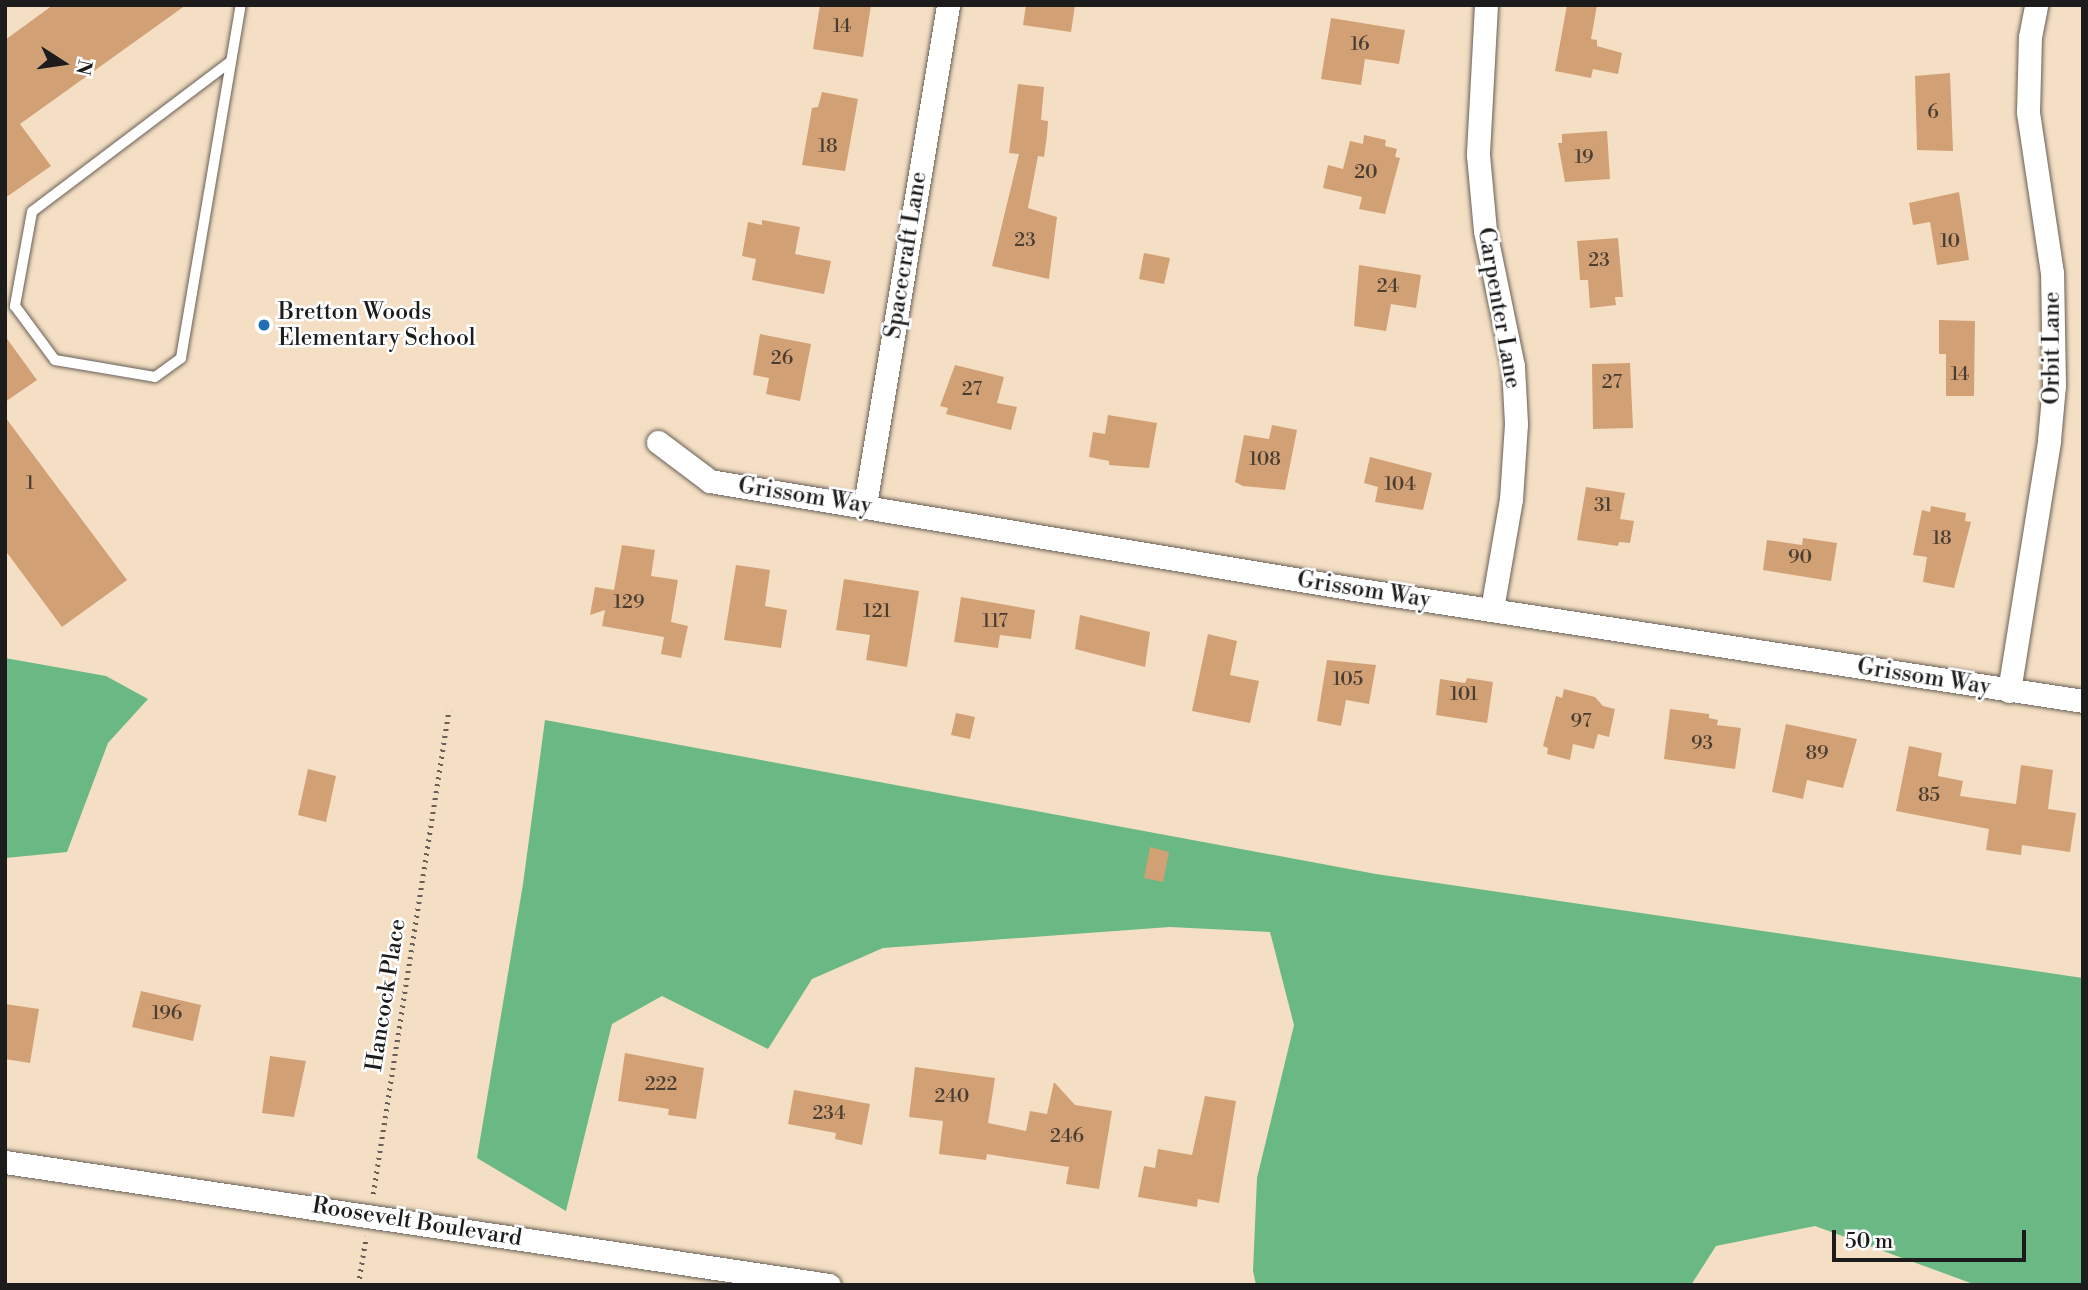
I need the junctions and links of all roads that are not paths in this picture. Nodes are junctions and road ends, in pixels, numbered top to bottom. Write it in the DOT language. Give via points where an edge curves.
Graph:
graph roads {
  1 [pos="241,5"];
  2 [pos="948,5"];
  3 [pos="1486,5"];
  4 [pos="2036,5"];
  5 [pos="230,62"];
  6 [pos="658,442"];
  7 [pos="865,505"];
  8 [pos="1492,609"];
  9 [pos="2009,691"];
  10 [pos="2083,701"];
  11 [pos="5,1162"];
  12 [pos="829,1285"];
  1 -- 5 [label="lane"];
  2 -- 7 [label="street, Spacecraft Lane"];
  3 -- 8 [label="street, Carpenter Lane" via="1478,155 1485,231 1513,366 1516,424 1511,499"];
  4 -- 9 [label="street, Orbit Lane" via="2030,37 2028,112 2052,273 2054,385"];
  5 -- 5 [label="lane" via="181,358 155,377 55,360 15,306 32,212"];
  6 -- 7 [label="street, Grissom Way" via="710,481"];
  7 -- 8 [label="street, Grissom Way"];
  8 -- 9 [label="street, Grissom Way"];
  9 -- 10 [label="street, Grissom Way"];
  11 -- 12 [label="street, Roosevelt Boulevard"];
}
